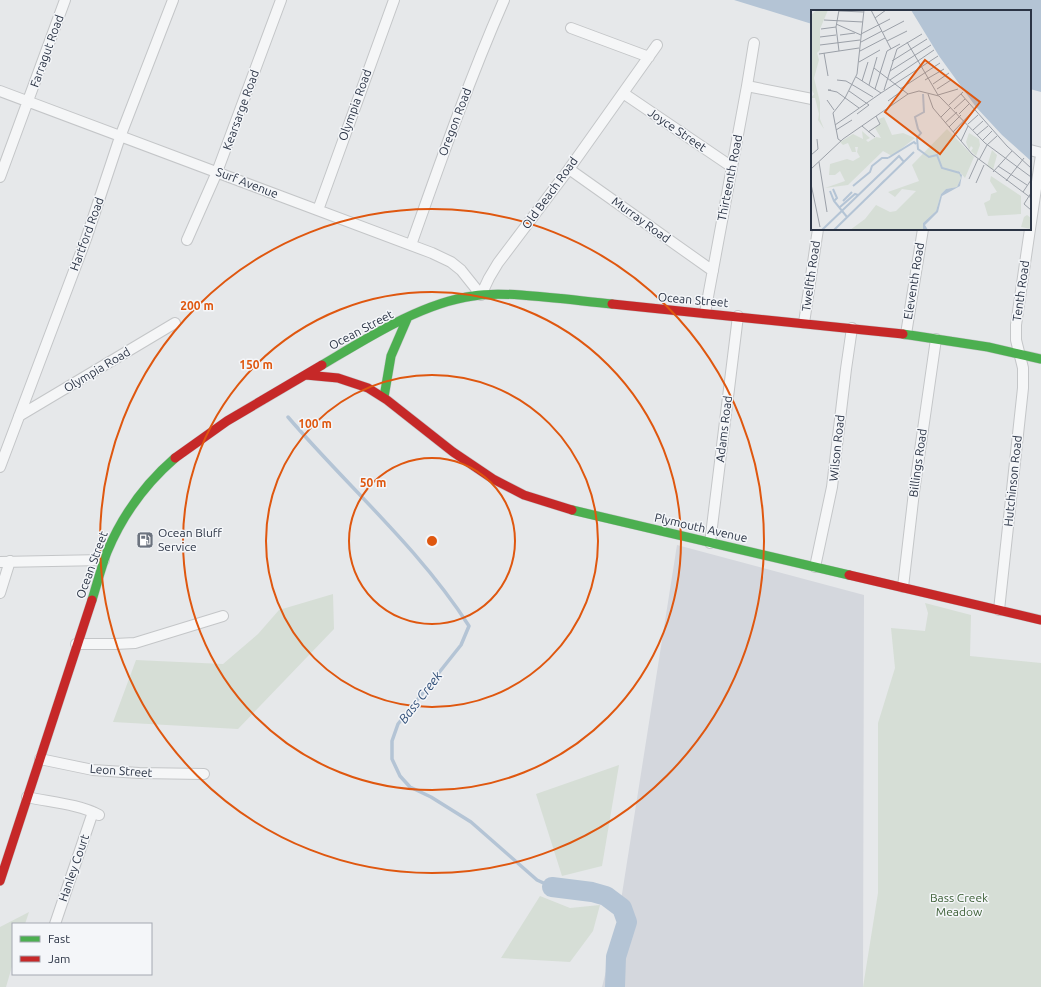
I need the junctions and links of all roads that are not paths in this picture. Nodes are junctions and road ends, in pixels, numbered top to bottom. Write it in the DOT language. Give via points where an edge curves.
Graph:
graph roads {
  1 [pos="65,0"];
  2 [pos="173,0"];
  3 [pos="281,0"];
  4 [pos="394,0"];
  5 [pos="504,0"];
  6 [pos="571,28"];
  7 [pos="754,43"];
  8 [pos="657,45"];
  9 [pos="649,57"];
  10 [pos="747,86"];
  11 [pos="0,92"];
  12 [pos="623,93"];
  13 [pos="811,100"];
  14 [pos="28,102"];
  15 [pos="120,137"];
  16 [pos="1031,150"];
  17 [pos="1041,154"];
  18 [pos="732,167"];
  19 [pos="569,169"];
  20 [pos="218,172"];
  21 [pos="0,177"];
  22 [pos="318,210"];
  23 [pos="1031,222"];
  24 [pos="818,230"];
  25 [pos="923,230"];
  26 [pos="1030,230"];
  27 [pos="187,240"];
  28 [pos="411,245"];
  29 [pos="712,271"];
  30 [pos="481,295"];
  31 [pos="705,313"];
  32 [pos="738,316"];
  33 [pos="406,319"];
  34 [pos="175,323"];
  35 [pos="804,323"];
  36 [pos="852,328"];
  37 [pos="906,334"];
  38 [pos="936,339"];
  39 [pos="1019,353"];
  40 [pos="1041,359"];
  41 [pos="306,375"];
  42 [pos="384,397"];
  43 [pos="19,416"];
  44 [pos="0,467"];
  45 [pos="710,543"];
  46 [pos="104,560"];
  47 [pos="5,561"];
  48 [pos="815,568"];
  49 [pos="903,587"];
  50 [pos="0,593"];
  51 [pos="1000,610"];
  52 [pos="223,616"];
  53 [pos="1041,620"];
  54 [pos="76,644"];
  55 [pos="40,759"];
  56 [pos="204,774"];
  57 [pos="27,798"];
  58 [pos="0,881"];
  59 [pos="55,923"];
  1 -- 14 [label="street, Farragut Road"];
  2 -- 15 [label="street, Hartford Road"];
  3 -- 20 [label="street, Kearsarge Road"];
  4 -- 22 [label="street, Olympia Road"];
  5 -- 28 [label="street, Oregon Road" via="444,151"];
  6 -- 9 [label="street"];
  7 -- 10 [label="street, Thirteenth Road"];
  8 -- 9 [label="street, Old Beach Road"];
  9 -- 12 [label="street, Old Beach Road"];
  10 -- 13 [label="street"];
  10 -- 18 [label="street, Thirteenth Road"];
  11 -- 14 [label="street, Surf Avenue"];
  12 -- 18 [label="street, Joyce Street"];
  12 -- 19 [label="street, Old Beach Road"];
  14 -- 15 [label="street, Surf Avenue"];
  14 -- 21 [label="street, Farragut Road"];
  15 -- 20 [label="street, Surf Avenue"];
  15 -- 43 [label="street, Hartford Road" via="86,239"];
  16 -- 17 [label="street"];
  17 -- 23 [label="street, Tenth Road"];
  18 -- 29 [label="street, Thirteenth Road"];
  19 -- 29 [label="street, Murray Road"];
  19 -- 30 [label="street, Old Beach Road" via="498,263"];
  20 -- 22 [label="street, Surf Avenue"];
  20 -- 27 [label="street, Kearsarge Road"];
  22 -- 28 [label="street, Surf Avenue"];
  24 -- 35 [label="street, Twelfth Road"];
  25 -- 37 [label="street, Eleventh Road"];
  26 -- 39 [label="street, Tenth Road" via="1016,325"];
  28 -- 30 [label="street, Surf Avenue" via="451,262 461,270"];
  29 -- 31 [label="street, Thirteenth Road"];
  30 -- 31 [label="main road, Ocean Street" via="534,296"];
  30 -- 33 [label="main road, Ocean Street" via="436,306"];
  31 -- 32 [label="main road, Ocean Street"];
  32 -- 35 [label="main road, Ocean Street"];
  32 -- 45 [label="street, Adams Road"];
  33 -- 41 [label="main road, Ocean Street"];
  33 -- 42 [label="main road" via="391,356"];
  34 -- 43 [label="street, Olympia Road"];
  35 -- 36 [label="main road, Ocean Street"];
  36 -- 37 [label="main road, Ocean Street"];
  36 -- 48 [label="street, Wilson Road" via="832,487"];
  37 -- 38 [label="main road, Ocean Street"];
  38 -- 39 [label="main road, Ocean Street"];
  38 -- 49 [label="street, Billings Road"];
  39 -- 40 [label="main road, Ocean Street"];
  39 -- 51 [label="street, Hutchinson Road" via="1023,368 1023,388"];
  41 -- 42 [label="main road, Plymouth Avenue" via="333,377 366,387"];
  41 -- 46 [label="main road, Ocean Street" via="214,430 160,471 127,513"];
  42 -- 45 [label="main road, Plymouth Avenue" via="472,465 515,491 578,512"];
  43 -- 44 [label="street, Hartford Road"];
  45 -- 48 [label="main road, Plymouth Avenue"];
  46 -- 47 [label="street"];
  46 -- 54 [label="main road, Ocean Street"];
  47 -- 50 [label="street"];
  48 -- 49 [label="main road, Plymouth Avenue"];
  49 -- 51 [label="main road, Plymouth Avenue"];
  51 -- 53 [label="main road, Plymouth Avenue"];
  52 -- 54 [label="street" via="135,643"];
  54 -- 55 [label="main road, Ocean Street"];
  55 -- 56 [label="street, Leon Street" via="93,770"];
  55 -- 57 [label="main road, Ocean Street"];
  57 -- 58 [label="main road, Ocean Street"];
  57 -- 59 [label="street, Hanley Court" via="96,814"];
}
